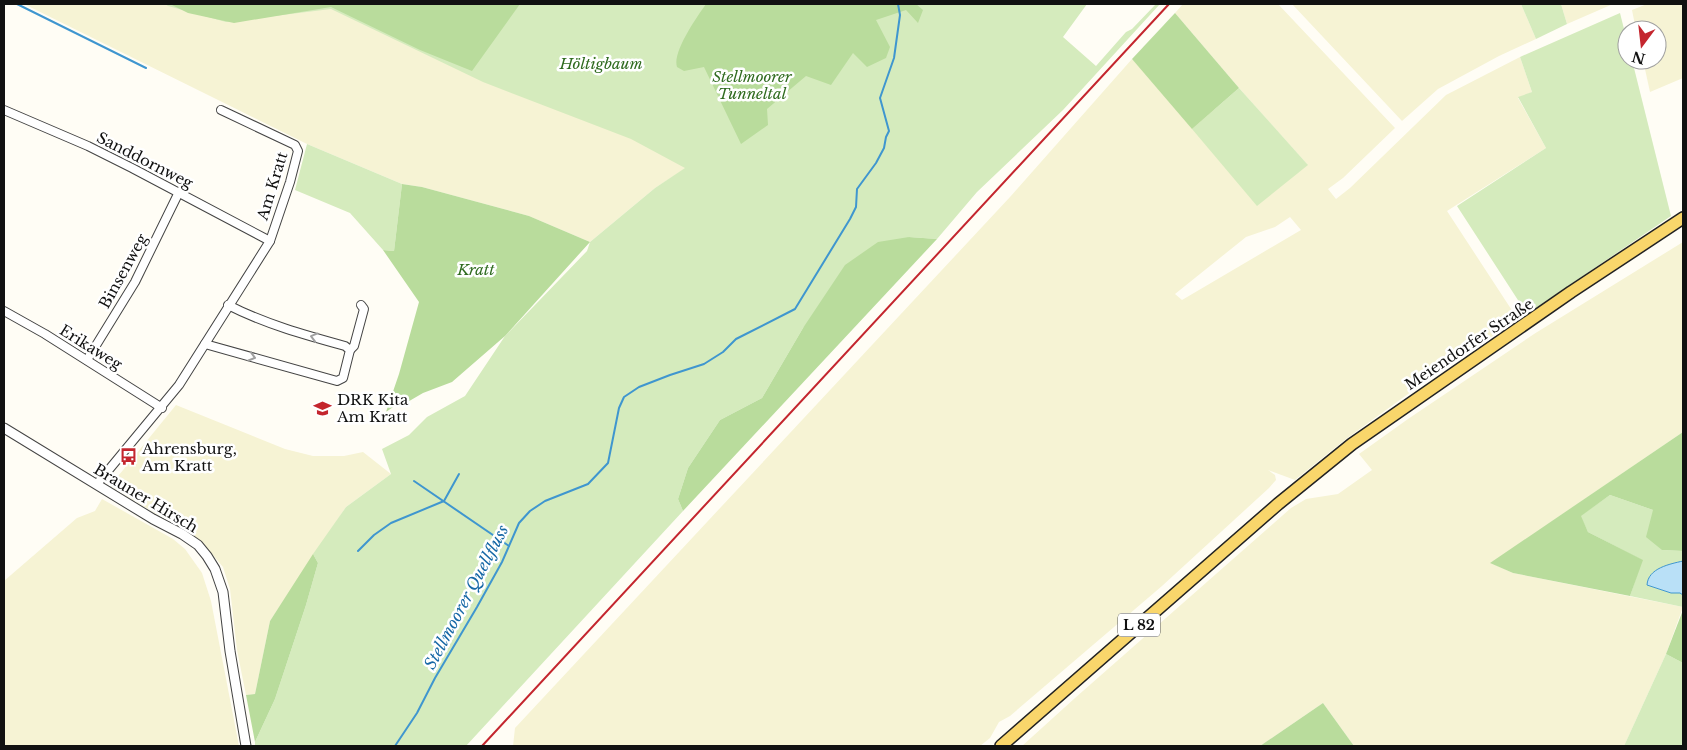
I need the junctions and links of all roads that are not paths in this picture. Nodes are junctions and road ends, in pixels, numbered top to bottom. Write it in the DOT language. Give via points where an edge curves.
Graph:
graph roads {
  1 [pos="4,110"];
  2 [pos="221,110"];
  3 [pos="179,192"];
  4 [pos="1683,218"];
  5 [pos="270,241"];
  6 [pos="228,305"];
  7 [pos="361,305"];
  8 [pos="4,311"];
  9 [pos="205,344"];
  10 [pos="350,350"];
  11 [pos="87,360"];
  12 [pos="162,408"];
  13 [pos="4,428"];
  14 [pos="96,484"];
  15 [pos="246,746"];
  16 [pos="1001,746"];
  1 -- 3 [label="street, Sanddornweg" via="88,146"];
  2 -- 5 [label="street, Am Kratt" via="286,139 298,151"];
  3 -- 5 [label="street, Sanddornweg"];
  3 -- 11 [label="street, Binsenweg" via="135,282"];
  4 -- 16 [label="main road, Meiendorfer Straße / L 82" via="1371,430 1299,486"];
  5 -- 6 [label="street, Am Kratt"];
  6 -- 9 [label="street, Am Kratt"];
  10 -- 6 [label="street, one-way" via="289,331"];
  7 -- 10 [label="street" via="364,309"];
  8 -- 11 [label="street, Erikaweg"];
  9 -- 10 [label="street, one-way" via="337,381 343,378"];
  9 -- 12 [label="street, Am Kratt"];
  11 -- 12 [label="street, Erikaweg"];
  12 -- 14 [label="street, Am Kratt"];
  13 -- 14 [label="street, Brauner Hirsch"];
  14 -- 15 [label="street, Brauner Hirsch" via="190,539 203,550 216,569 225,603"];
}
